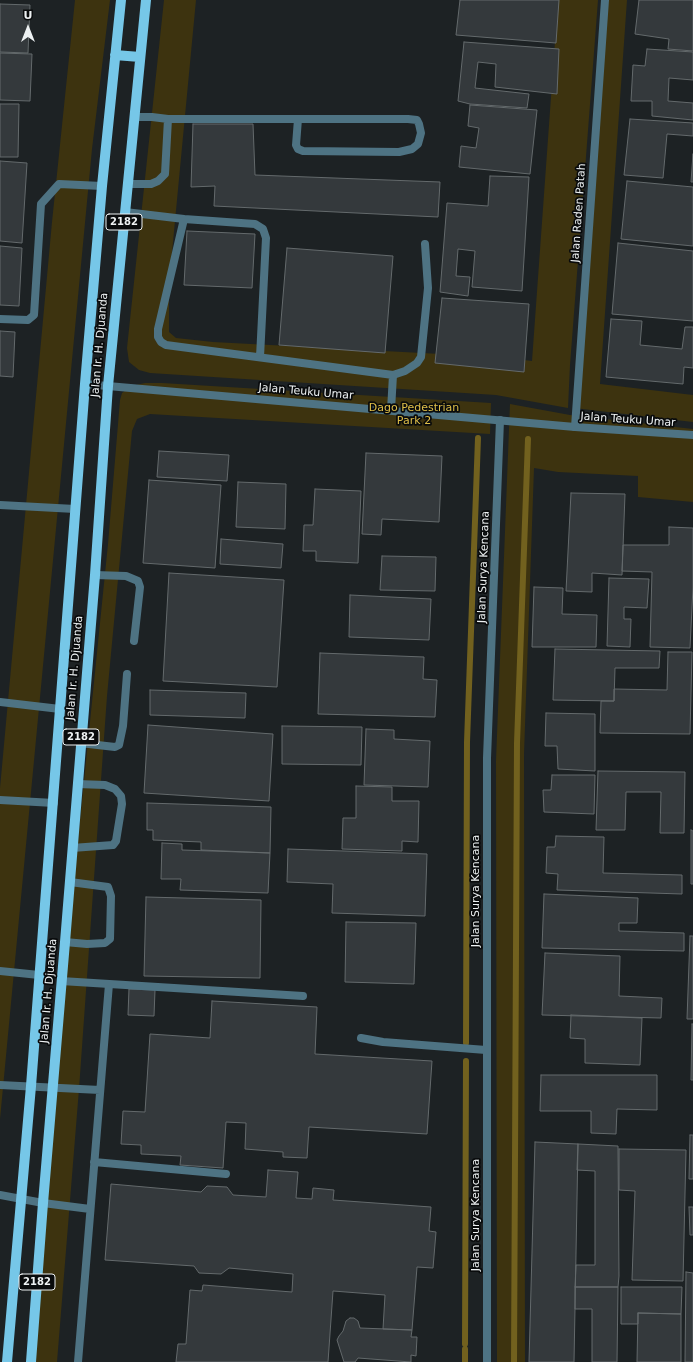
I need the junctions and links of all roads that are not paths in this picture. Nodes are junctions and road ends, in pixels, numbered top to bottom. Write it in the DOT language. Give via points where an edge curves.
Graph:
graph roads {
  1 [pos="121,0"];
  2 [pos="146,0"];
  3 [pos="605,0"];
  4 [pos="115,55"];
  5 [pos="140,57"];
  6 [pos="134,117"];
  7 [pos="168,119"];
  8 [pos="298,119"];
  9 [pos="128,184"];
  10 [pos="102,186"];
  11 [pos="125,212"];
  12 [pos="184,219"];
  13 [pos="425,244"];
  14 [pos="0,319"];
  15 [pos="260,357"];
  16 [pos="393,375"];
  17 [pos="85,384"];
  18 [pos="108,386"];
  19 [pos="391,410"];
  20 [pos="500,420"];
  21 [pos="575,427"];
  22 [pos="693,435"];
  23 [pos="0,505"];
  24 [pos="75,509"];
  25 [pos="95,575"];
  26 [pos="134,641"];
  27 [pos="127,674"];
  28 [pos="0,702"];
  29 [pos="60,709"];
  30 [pos="80,743"];
  31 [pos="77,784"];
  32 [pos="0,800"];
  33 [pos="54,802"];
  34 [pos="72,848"];
  35 [pos="70,882"];
  36 [pos="65,942"];
  37 [pos="0,971"];
  38 [pos="39,975"];
  39 [pos="61,981"];
  40 [pos="109,984"];
  41 [pos="303,996"];
  42 [pos="361,1038"];
  43 [pos="486,1050"];
  44 [pos="0,1085"];
  45 [pos="31,1086"];
  46 [pos="53,1088"];
  47 [pos="100,1090"];
  48 [pos="94,1162"];
  49 [pos="226,1174"];
  50 [pos="0,1195"];
  51 [pos="21,1199"];
  52 [pos="43,1202"];
  53 [pos="90,1209"];
  54 [pos="7,1362"];
  55 [pos="31,1362"];
  56 [pos="78,1362"];
  57 [pos="487,1362"];
  1 -- 4 [label="main road, Jalan Ir. H. Djuanda / 2182"];
  2 -- 5 [label="main road, Jalan Ir. H. Djuanda / 2182"];
  3 -- 21 [label="street, Jalan Raden Patah"];
  4 -- 5 [label="main road"];
  4 -- 10 [label="main road, Jalan Ir. H. Djuanda / 2182"];
  5 -- 6 [label="main road, Jalan Ir. H. Djuanda / 2182"];
  6 -- 7 [label="street"];
  6 -- 9 [label="main road, Jalan Ir. H. Djuanda / 2182"];
  7 -- 8 [label="street"];
  7 -- 9 [label="street" via="165,174 151,184"];
  8 -- 8 [label="street" via="417,120 421,133 418,144 412,149 399,152 303,151 296,145"];
  9 -- 11 [label="main road, Jalan Ir. H. Djuanda / 2182"];
  10 -- 14 [label="street" via="59,184 41,204 34,315 28,320"];
  10 -- 17 [label="main road, Jalan Ir. H. Djuanda / 2182"];
  11 -- 12 [label="street"];
  11 -- 18 [label="main road, Jalan Ir. H. Djuanda / 2182"];
  12 -- 15 [label="street" via="255,224 263,229 266,238"];
  12 -- 15 [label="street" via="158,337 166,345"];
  13 -- 16 [label="street" via="428,288 420,357 417,363 405,371"];
  15 -- 16 [label="street"];
  16 -- 19 [label="street"];
  17 -- 18 [label="street, Jalan Teuku Umar"];
  17 -- 24 [label="main road, Jalan Ir. H. Djuanda / 2182"];
  18 -- 19 [label="street, Jalan Teuku Umar"];
  18 -- 25 [label="main road, Jalan Ir. H. Djuanda / 2182"];
  19 -- 20 [label="street, Jalan Teuku Umar"];
  20 -- 21 [label="street, Jalan Teuku Umar"];
  20 -- 43 [label="street, Jalan Surya Kencana" via="487,758"];
  21 -- 22 [label="street, Jalan Teuku Umar"];
  23 -- 24 [label="street"];
  24 -- 29 [label="main road, Jalan Ir. H. Djuanda / 2182"];
  25 -- 26 [label="street" via="126,576 138,581 140,587"];
  25 -- 30 [label="main road, Jalan Ir. H. Djuanda / 2182"];
  27 -- 30 [label="street" via="119,745 115,747"];
  28 -- 29 [label="street"];
  29 -- 33 [label="main road, Jalan Ir. H. Djuanda / 2182"];
  30 -- 31 [label="main road, Jalan Ir. H. Djuanda / 2182"];
  31 -- 34 [label="main road, Jalan Ir. H. Djuanda / 2182"];
  31 -- 34 [label="street" via="98,784 115,788 121,796 122,804 116,841 113,845"];
  32 -- 33 [label="street"];
  33 -- 38 [label="main road, Jalan Ir. H. Djuanda / 2182"];
  34 -- 35 [label="main road, Jalan Ir. H. Djuanda / 2182"];
  35 -- 36 [label="main road, Jalan Ir. H. Djuanda / 2182"];
  35 -- 36 [label="street" via="108,888 111,896 110,939 105,943"];
  36 -- 39 [label="main road, Jalan Ir. H. Djuanda / 2182"];
  37 -- 38 [label="street"];
  38 -- 45 [label="main road, Jalan Ir. H. Djuanda / 2182"];
  39 -- 40 [label="street"];
  39 -- 46 [label="main road, Jalan Ir. H. Djuanda / 2182"];
  40 -- 41 [label="street"];
  40 -- 47 [label="street"];
  42 -- 43 [label="street"];
  43 -- 57 [label="street, Jalan Surya Kencana"];
  44 -- 45 [label="street"];
  45 -- 46 [label="street"];
  45 -- 51 [label="main road, Jalan Ir. H. Djuanda / 2182"];
  46 -- 47 [label="street"];
  46 -- 52 [label="main road, Jalan Ir. H. Djuanda / 2182"];
  47 -- 48 [label="street"];
  48 -- 49 [label="street"];
  48 -- 53 [label="street"];
  50 -- 51 [label="street"];
  51 -- 52 [label="street"];
  51 -- 54 [label="main road, Jalan Ir. H. Djuanda / 2182"];
  52 -- 53 [label="street"];
  52 -- 55 [label="main road, Jalan Ir. H. Djuanda / 2182"];
  53 -- 56 [label="street"];
}
